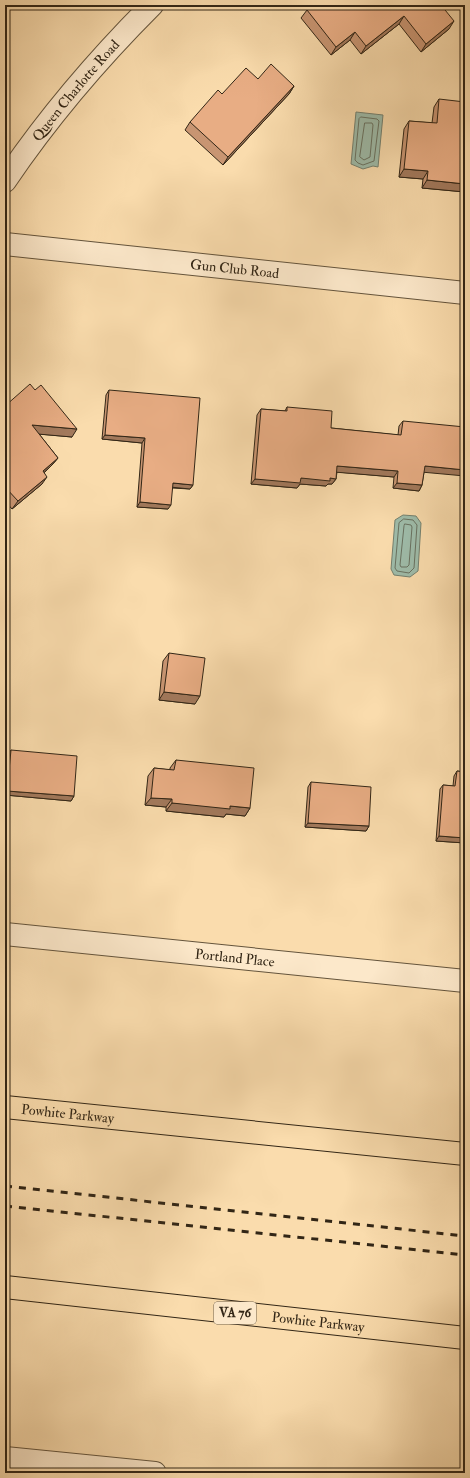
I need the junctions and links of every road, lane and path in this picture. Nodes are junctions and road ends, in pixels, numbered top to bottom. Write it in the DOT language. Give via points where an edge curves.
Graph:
graph roads {
  1 [pos="152,5"];
  2 [pos="5,181"];
  3 [pos="5,244"];
  4 [pos="465,293"];
  5 [pos="5,934"];
  6 [pos="465,980"];
  7 [pos="5,1107"];
  8 [pos="465,1154"];
  9 [pos="5,1287"];
  10 [pos="465,1338"];
  11 [pos="5,1458"];
  12 [pos="155,1473"];
  1 -- 2 [label="street, Queen Charlotte Road" via="114,43 30,144"];
  3 -- 4 [label="street, Gun Club Road"];
  5 -- 6 [label="street, Portland Place"];
  7 -- 8 [label="highway, Powhite Parkway"];
  9 -- 10 [label="highway, Powhite Parkway / VA 76"];
  11 -- 12 [label="street"];
}
